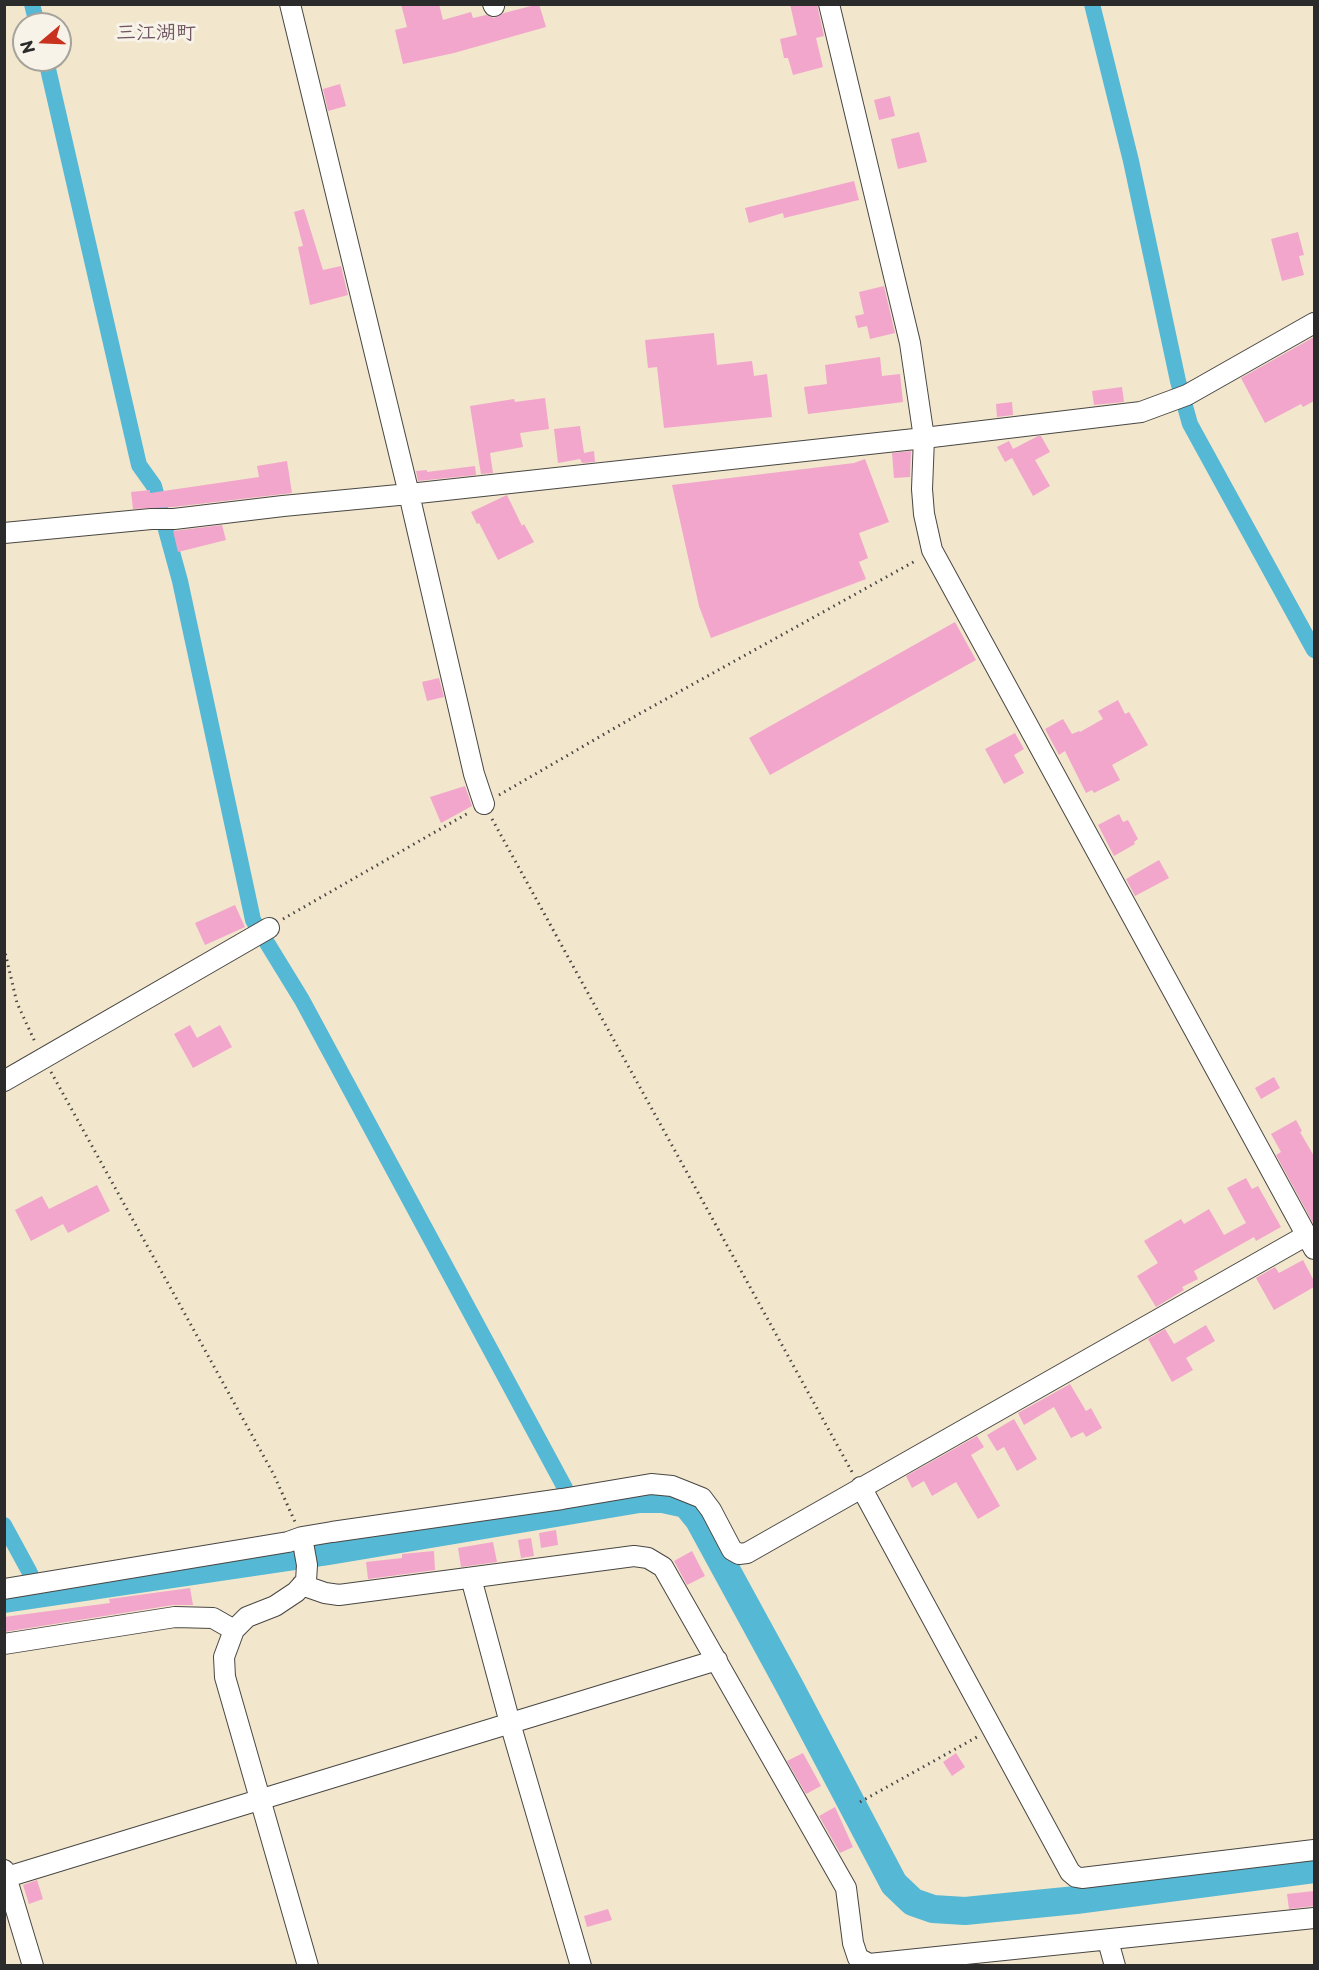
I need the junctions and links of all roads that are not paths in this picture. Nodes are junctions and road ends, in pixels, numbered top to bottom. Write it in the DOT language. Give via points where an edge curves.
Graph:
graph roads {
  1 [pos="290,4"];
  2 [pos="829,4"];
  3 [pos="1314,323"];
  4 [pos="924,438"];
  5 [pos="409,494"];
  6 [pos="4,533"];
  7 [pos="484,804"];
  8 [pos="260,933"];
  9 [pos="4,1081"];
  10 [pos="1311,1240"];
  11 [pos="861,1487"];
  12 [pos="303,1541"];
  13 [pos="471,1578"];
  14 [pos="302,1585"];
  15 [pos="4,1589"];
  16 [pos="234,1630"];
  17 [pos="4,1644"];
  18 [pos="717,1660"];
  19 [pos="510,1724"];
  20 [pos="259,1801"];
  21 [pos="1314,1850"];
  22 [pos="6,1874"];
  23 [pos="1314,1918"];
  24 [pos="1108,1941"];
  25 [pos="33,1965"];
  26 [pos="308,1965"];
  27 [pos="580,1965"];
  28 [pos="1115,1965"];
  1 -- 5 [label="street"];
  2 -- 4 [label="street" via="910,343"];
  3 -- 4 [label="street" via="1179,398 1141,412"];
  4 -- 5 [label="street"];
  4 -- 10 [label="street" via="922,489 932,550"];
  5 -- 6 [label="street"];
  5 -- 7 [label="street"];
  8 -- 9 [label="street"];
  10 -- 11 [label="street" via="1081,1362"];
  11 -- 12 [label="street" via="739,1554 732,1550 702,1498 672,1486 651,1484"];
  11 -- 21 [label="street" via="1076,1877"];
  12 -- 14 [label="street" via="306,1581"];
  12 -- 15 [label="street"];
  13 -- 14 [label="street" via="339,1595"];
  13 -- 18 [label="street" via="634,1556 648,1558 663,1567"];
  13 -- 19 [label="street"];
  14 -- 16 [label="street" via="275,1606 247,1617"];
  16 -- 17 [label="street" via="213,1618 175,1617"];
  16 -- 20 [label="street" via="224,1657 225,1677"];
  18 -- 19 [label="street"];
  18 -- 24 [label="street" via="846,1888 858,1958 869,1964"];
  19 -- 20 [label="street"];
  19 -- 27 [label="street"];
  20 -- 22 [label="street"];
  20 -- 26 [label="street"];
  22 -- 25 [label="street"];
  23 -- 24 [label="street"];
  24 -- 28 [label="street"];
}
